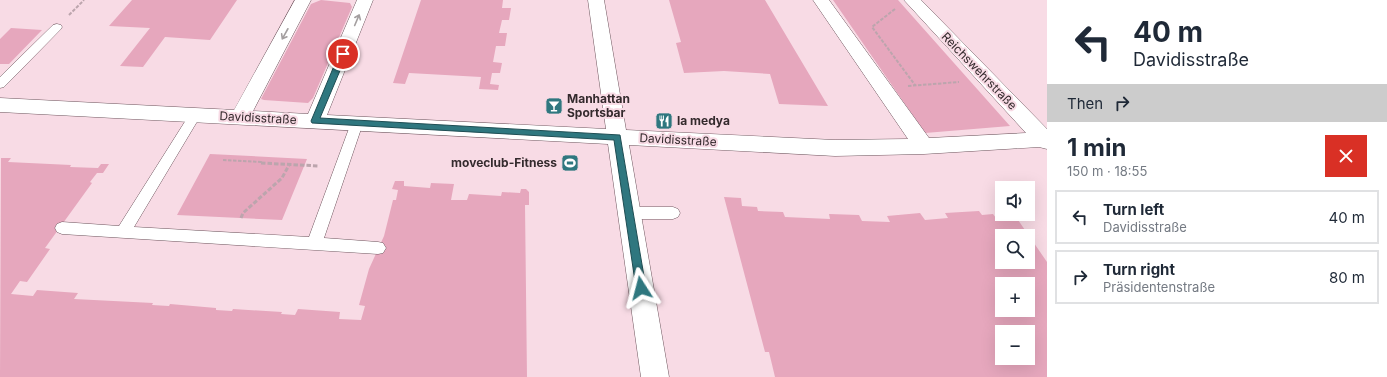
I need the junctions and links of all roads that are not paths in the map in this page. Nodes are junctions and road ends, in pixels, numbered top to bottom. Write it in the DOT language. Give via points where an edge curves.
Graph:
graph roads {
  1 [pos="303,0"];
  2 [pos="365,0"];
  3 [pos="596,0"];
  4 [pos="822,0"];
  5 [pos="906,2"];
  6 [pos="57,27"];
  7 [pos="0,84"];
  8 [pos="1,106"];
  9 [pos="195,115"];
  10 [pos="240,117"];
  11 [pos="315,121"];
  12 [pos="357,123"];
  13 [pos="617,137"];
  14 [pos="1046,140"];
  15 [pos="924,146"];
  16 [pos="630,213"];
  17 [pos="673,213"];
  18 [pos="62,228"];
  19 [pos="123,232"];
  20 [pos="314,244"];
  21 [pos="378,248"];
  22 [pos="655,377"];
  1 -- 10 [label="street, one-way"];
  11 -- 2 [label="street, one-way"];
  3 -- 13 [label="street"];
  4 -- 15 [label="street"];
  5 -- 14 [label="street, Reichswehrstraße"];
  6 -- 7 [label="lane"];
  8 -- 9 [label="street, Davidisstraße"];
  9 -- 10 [label="street, Davidisstraße"];
  9 -- 19 [label="lane"];
  10 -- 11 [label="street, Davidisstraße"];
  11 -- 12 [label="street, Davidisstraße"];
  12 -- 13 [label="street, Davidisstraße"];
  12 -- 20 [label="lane"];
  13 -- 15 [label="street, Davidisstraße" via="835,148"];
  13 -- 16 [label="street"];
  14 -- 15 [label="street, Davidisstraße"];
  16 -- 17 [label="lane"];
  16 -- 22 [label="street"];
  18 -- 19 [label="lane"];
  19 -- 20 [label="lane"];
  20 -- 21 [label="lane"];
}
